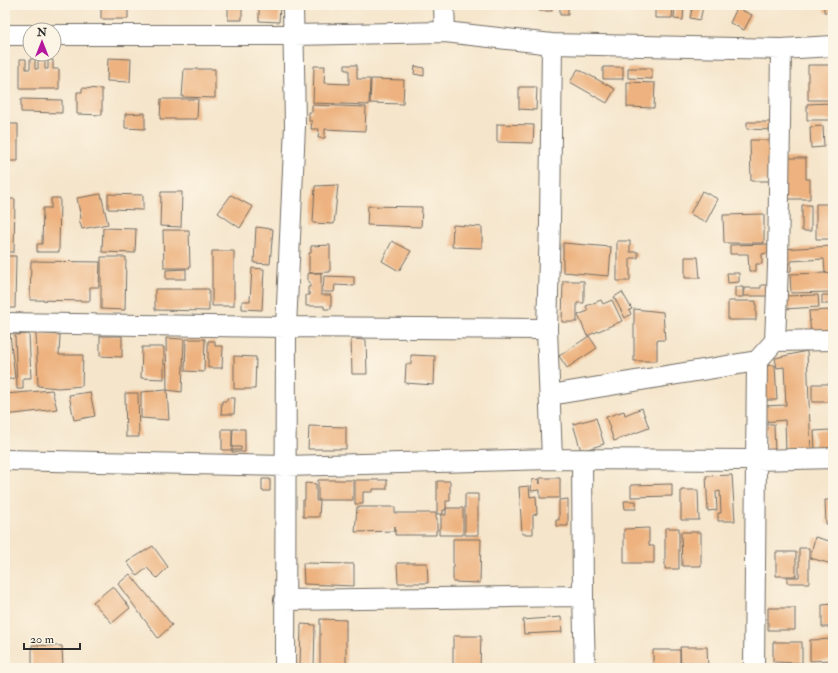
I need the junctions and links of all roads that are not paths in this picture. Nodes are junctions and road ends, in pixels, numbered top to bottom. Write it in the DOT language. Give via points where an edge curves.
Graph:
graph roads {
  1 [pos="293,5"];
  2 [pos="444,5"];
  3 [pos="445,32"];
  4 [pos="5,35"];
  5 [pos="22,35"];
  6 [pos="62,35"];
  7 [pos="293,35"];
  8 [pos="552,44"];
  9 [pos="833,46"];
  10 [pos="781,49"];
  11 [pos="5,323"];
  12 [pos="286,327"];
  13 [pos="547,329"];
  14 [pos="833,340"];
  15 [pos="775,341"];
  16 [pos="757,361"];
  17 [pos="550,395"];
  18 [pos="833,458"];
  19 [pos="5,460"];
  20 [pos="552,460"];
  21 [pos="582,460"];
  22 [pos="755,460"];
  23 [pos="286,466"];
  24 [pos="583,596"];
  25 [pos="284,600"];
  26 [pos="285,668"];
  27 [pos="585,668"];
  28 [pos="754,668"];
  1 -- 7 [label="street"];
  2 -- 3 [label="street"];
  3 -- 7 [label="street"];
  3 -- 8 [label="street"];
  4 -- 5 [label="street"];
  6 -- 7 [label="street"];
  7 -- 12 [label="street" via="295,126"];
  8 -- 10 [label="street"];
  8 -- 13 [label="street"];
  9 -- 10 [label="street"];
  10 -- 15 [label="street"];
  11 -- 12 [label="street"];
  12 -- 13 [label="street"];
  12 -- 23 [label="street"];
  13 -- 17 [label="street"];
  14 -- 15 [label="street"];
  15 -- 16 [label="street"];
  16 -- 17 [label="street"];
  16 -- 22 [label="street"];
  17 -- 20 [label="street"];
  18 -- 22 [label="street"];
  19 -- 23 [label="street"];
  20 -- 21 [label="street"];
  20 -- 23 [label="street"];
  21 -- 22 [label="street"];
  21 -- 24 [label="street"];
  22 -- 28 [label="street"];
  23 -- 25 [label="street"];
  24 -- 25 [label="street"];
  24 -- 27 [label="street"];
  25 -- 26 [label="street"];
}
